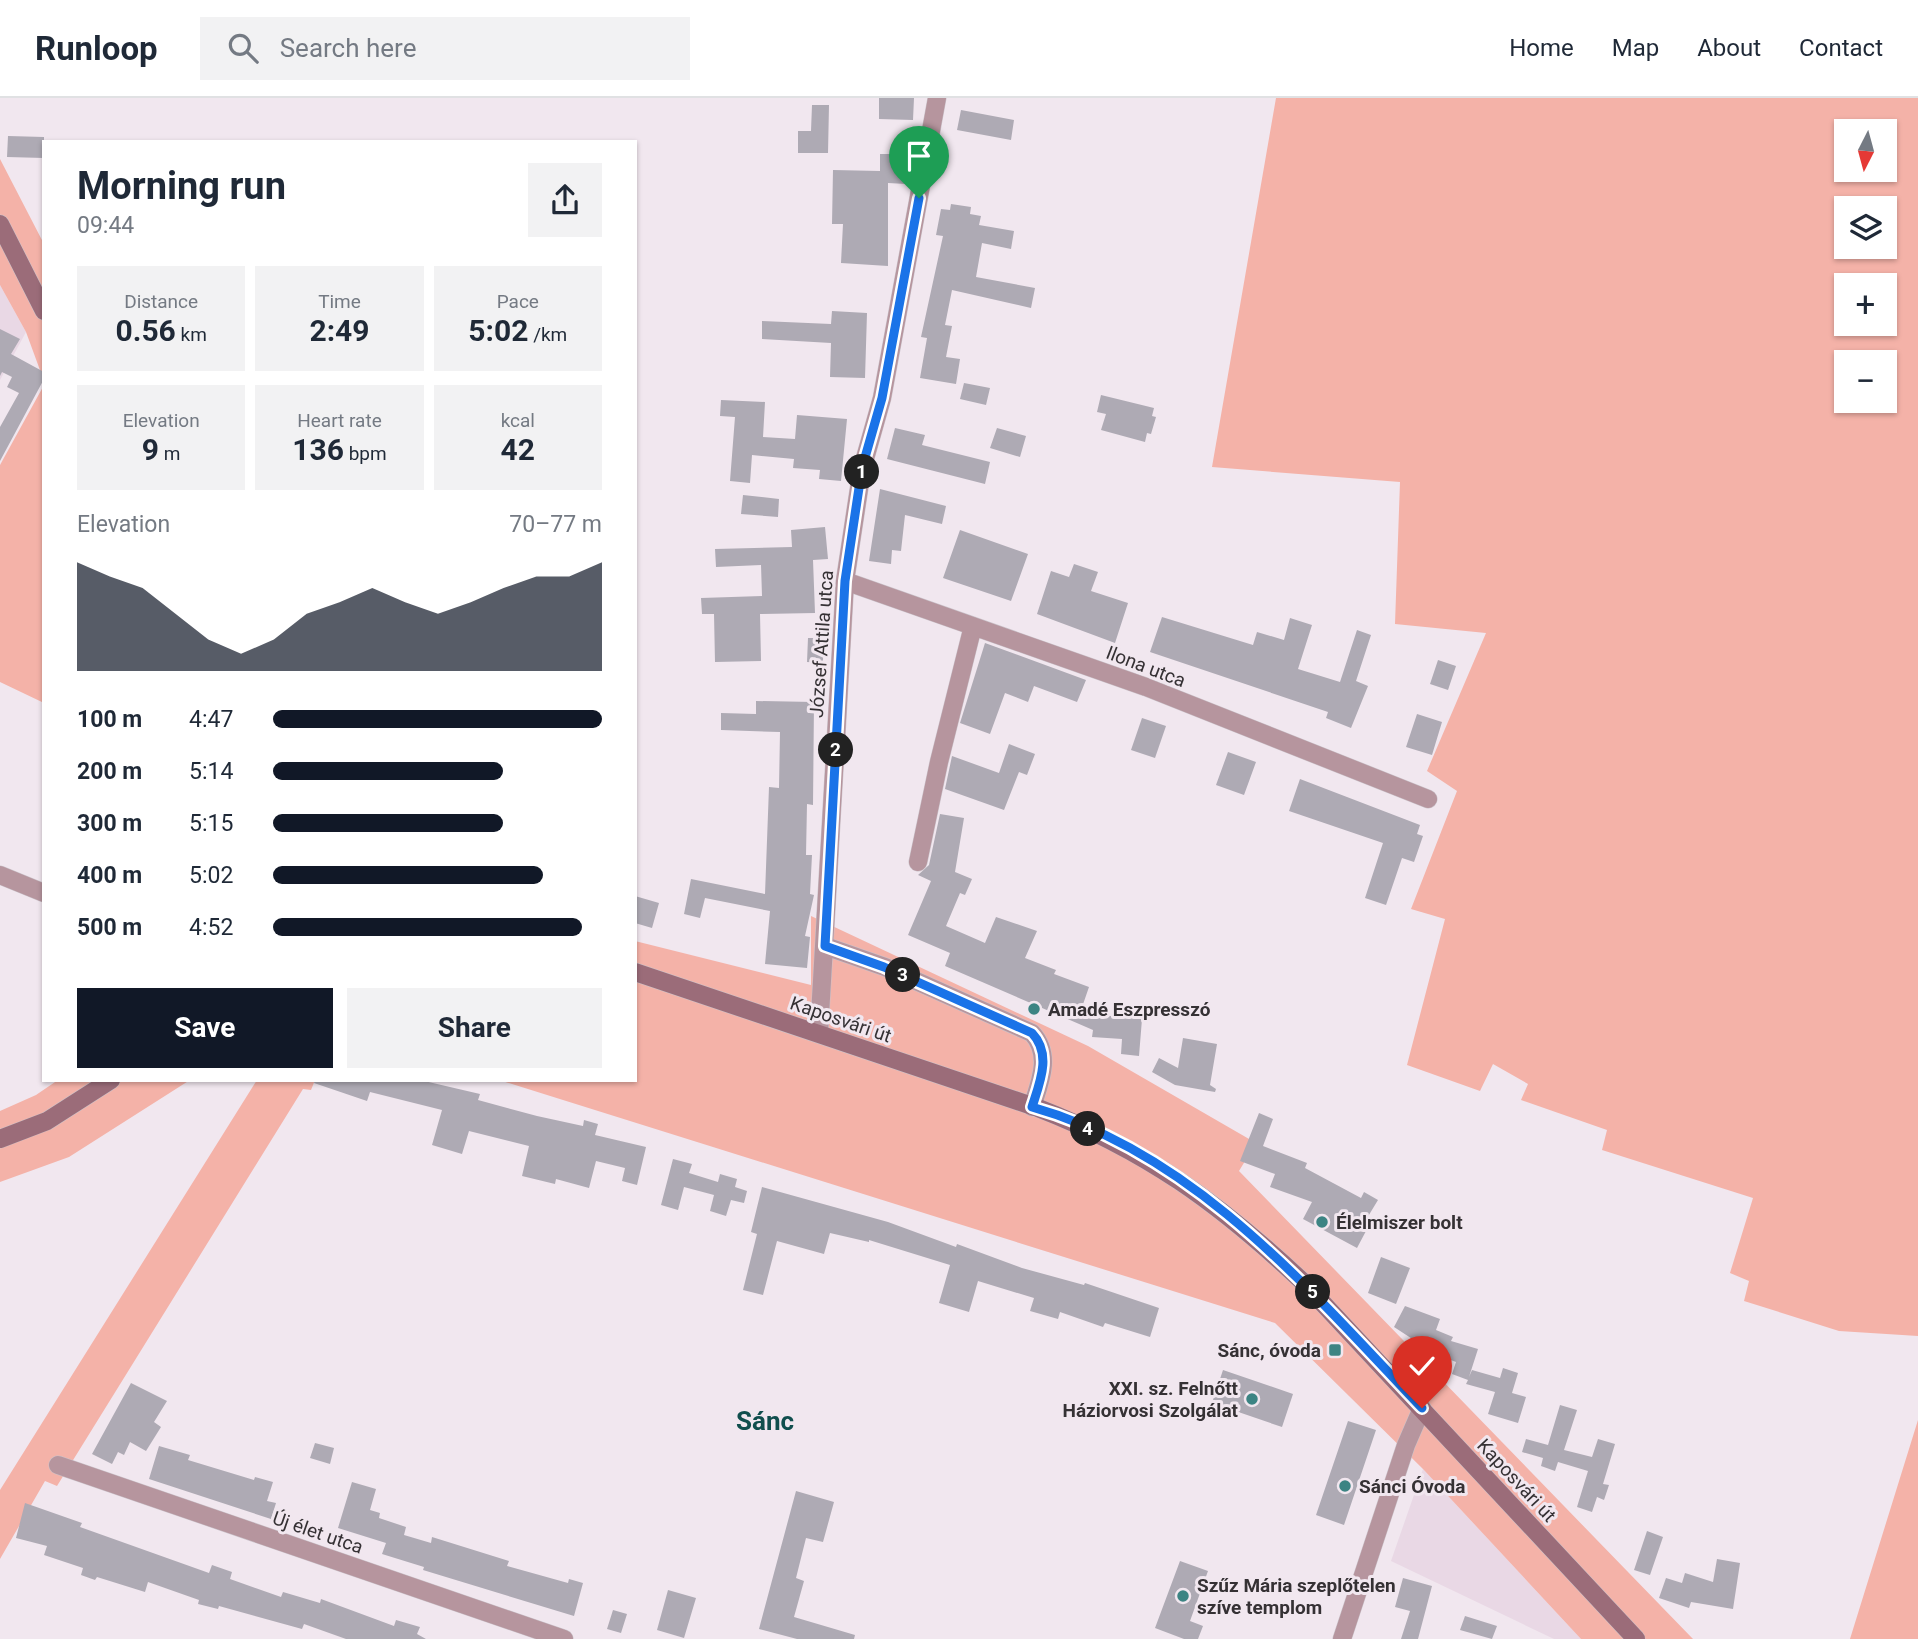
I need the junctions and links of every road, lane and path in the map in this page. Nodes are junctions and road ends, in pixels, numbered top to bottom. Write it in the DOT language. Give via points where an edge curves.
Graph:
graph roads {
  1 [pos="937,98"];
  2 [pos="0,223"];
  3 [pos="42,307"];
  4 [pos="845,581"];
  5 [pos="973,626"];
  6 [pos="1428,799"];
  7 [pos="918,862"];
  8 [pos="0,874"];
  9 [pos="42,892"];
  10 [pos="825,946"];
  11 [pos="637,973"];
  12 [pos="819,1033"];
  13 [pos="107,1082"];
  14 [pos="1032,1107"];
  15 [pos="0,1139"];
  16 [pos="1422,1408"];
  17 [pos="58,1465"];
  18 [pos="564,1639"];
  19 [pos="1342,1639"];
  20 [pos="1636,1639"];
  1 -- 4 [label="street, József Attila utca" via="882,398 862,468"];
  2 -- 3 [label="main road"];
  4 -- 5 [label="street, Ilona utca"];
  4 -- 10 [label="street, József Attila utca"];
  5 -- 6 [label="street, Ilona utca" via="1146,687"];
  5 -- 7 [label="street"];
  8 -- 9 [label="street"];
  10 -- 12 [label="street, József Attila utca"];
  10 -- 14 [label="street" via="884,967 1032,1033 1043,1048 1043,1060"];
  11 -- 12 [label="main road, Kaposvári út"];
  12 -- 14 [label="main road, Kaposvári út"];
  13 -- 15 [label="main road" via="47,1121"];
  14 -- 16 [label="main road, Kaposvári út" via="1121,1145 1226,1212 1303,1282"];
  16 -- 19 [label="street" via="1405,1445"];
  16 -- 20 [label="main road, Kaposvári út"];
  17 -- 18 [label="street, Új élet utca"];
}
